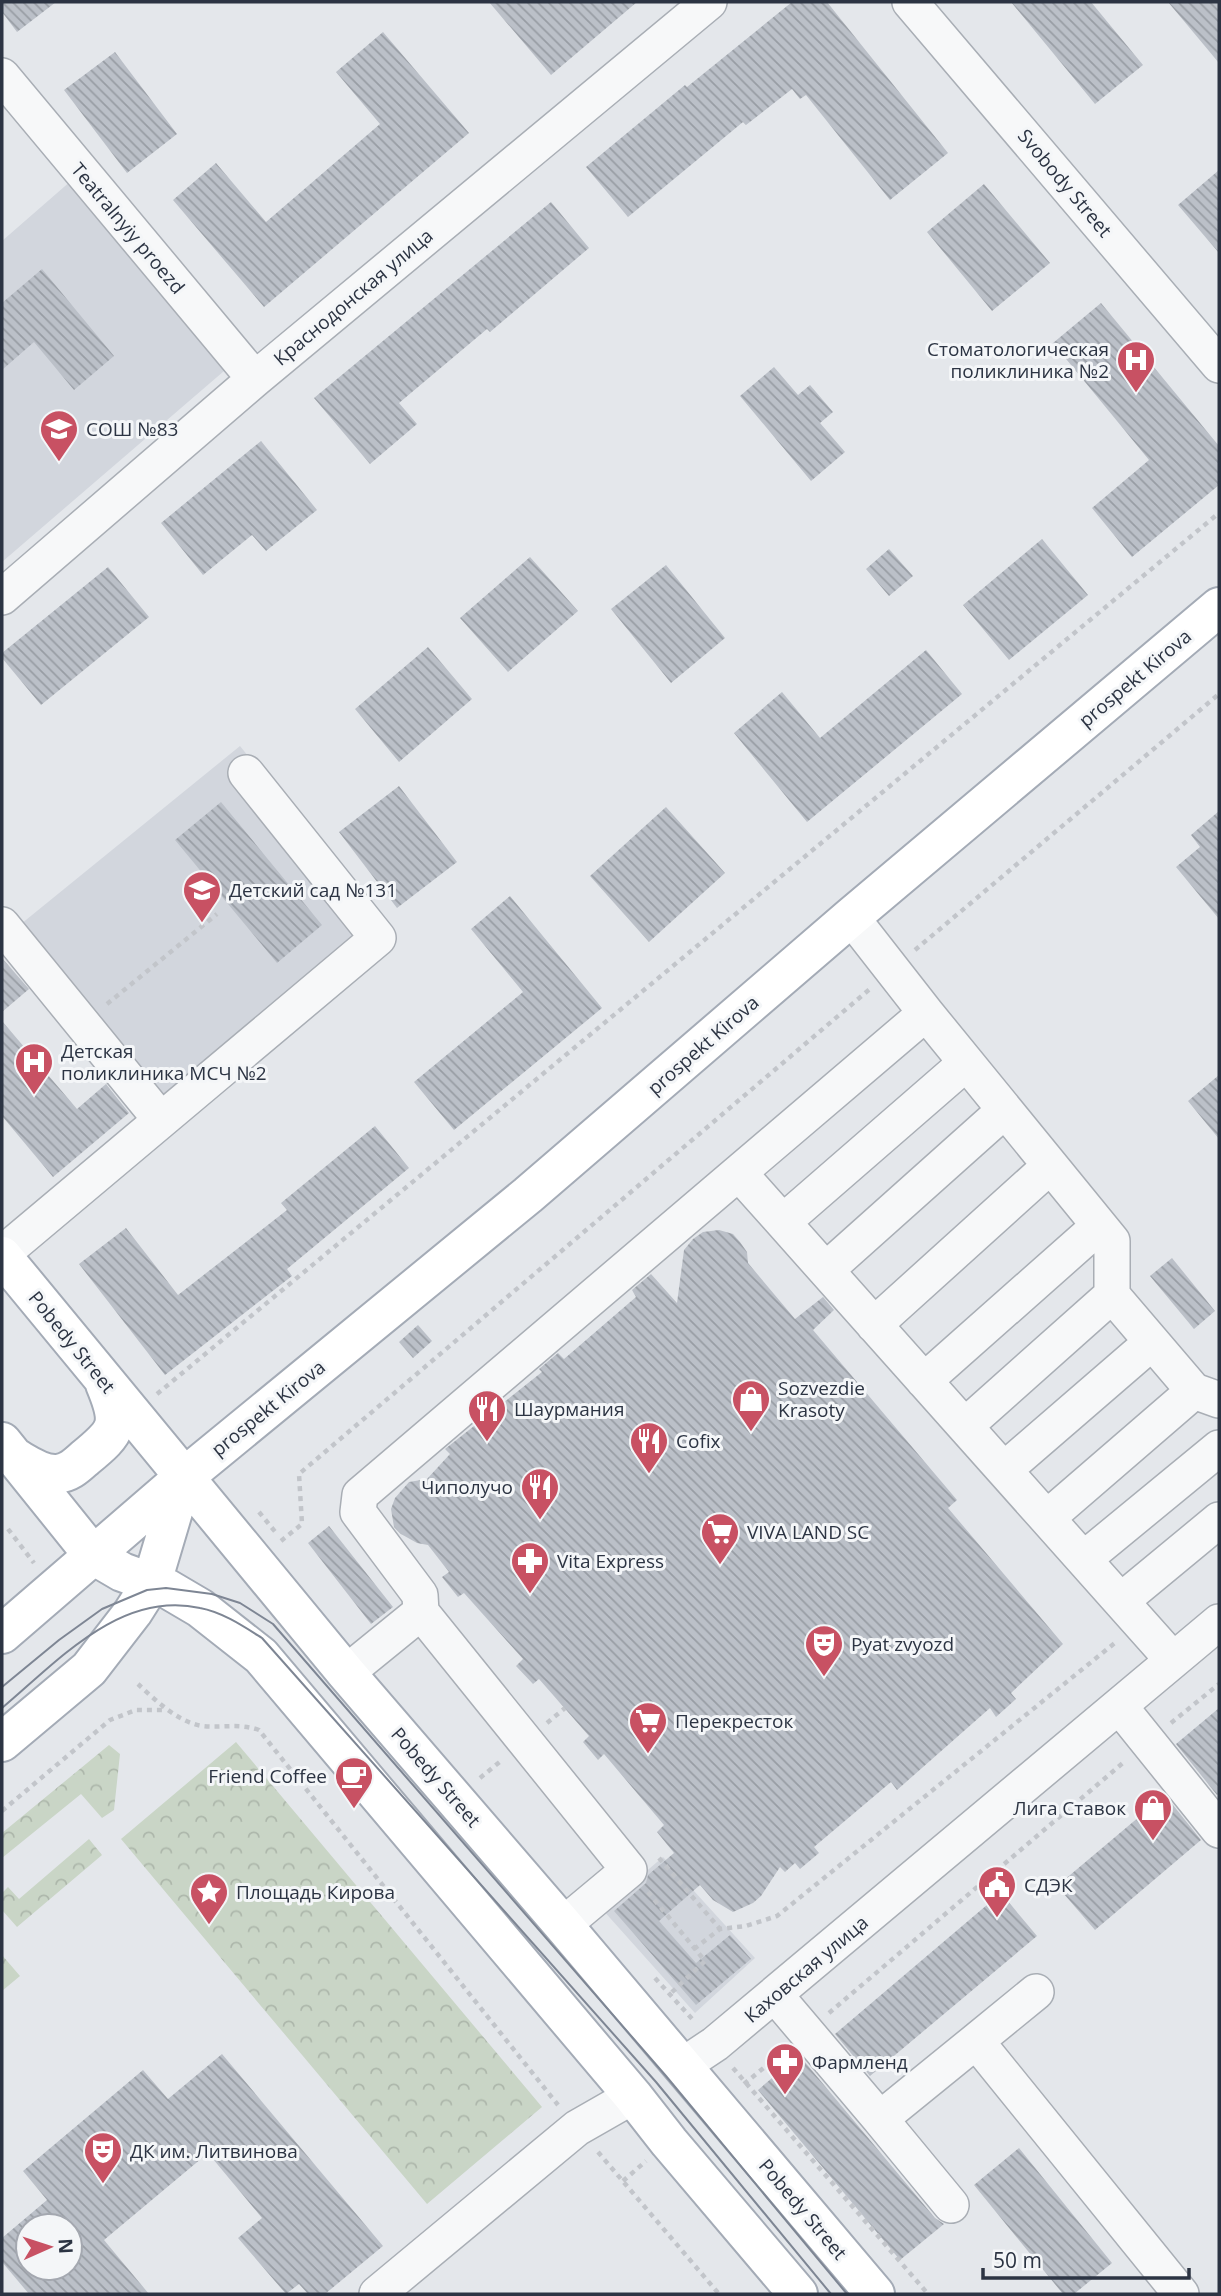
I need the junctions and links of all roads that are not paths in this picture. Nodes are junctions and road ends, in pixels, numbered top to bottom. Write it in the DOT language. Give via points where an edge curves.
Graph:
graph roads {
  1 [pos="709,2"];
  2 [pos="910,2"];
  3 [pos="2,76"];
  4 [pos="1219,365"];
  5 [pos="255,379"];
  6 [pos="2,597"];
  7 [pos="1219,607"];
  8 [pos="246,773"];
  9 [pos="851,918"];
  10 [pos="2,925"];
  11 [pos="926,1013"];
  12 [pos="967,1063"];
  13 [pos="1005,1110"];
  14 [pos="161,1120"];
  15 [pos="1050,1166"];
  16 [pos="739,1172"];
  17 [pos="783,1222"];
  18 [pos="1099,1226"];
  19 [pos="2,1255"];
  20 [pos="826,1270"];
  21 [pos="1112,1295"];
  22 [pos="874,1325"];
  23 [pos="1151,1343"];
  24 [pos="924,1381"];
  25 [pos="105,1382"];
  26 [pos="1207,1395"];
  27 [pos="965,1426"];
  28 [pos="1219,1448"];
  29 [pos="9,1450"];
  30 [pos="1004,1469"];
  31 [pos="183,1478"];
  32 [pos="1047,1518"];
  33 [pos="1219,1520"];
  34 [pos="93,1555"];
  35 [pos="1084,1559"];
  36 [pos="152,1582"];
  37 [pos="1121,1601"];
  38 [pos="421,1612"];
  39 [pos="1219,1622"];
  40 [pos="2,1634"];
  41 [pos="1173,1660"];
  42 [pos="346,1673"];
  43 [pos="1119,1707"];
  44 [pos="2,1742"];
  45 [pos="1219,1830"];
  46 [pos="563,1925"];
  47 [pos="1036,1992"];
  48 [pos="775,1995"];
  49 [pos="975,2041"];
  50 [pos="682,2066"];
  51 [pos="633,2096"];
  52 [pos="880,2119"];
  53 [pos="951,2205"];
  54 [pos="377,2294"];
  55 [pos="798,2294"];
  56 [pos="875,2294"];
  57 [pos="1181,2294"];
  1 -- 5 [label="street, Краснодонская улица"];
  2 -- 4 [label="street, Svobody Street"];
  3 -- 5 [label="street, Teatralnyiy proezd"];
  5 -- 6 [label="street, Краснодонская улица"];
  7 -- 9 [label="main road, prospekt Kirova"];
  8 -- 14 [label="street" via="378,938"];
  9 -- 11 [label="street"];
  9 -- 31 [label="main road, prospekt Kirova" via="528,1195"];
  10 -- 14 [label="street"];
  11 -- 12 [label="street"];
  11 -- 16 [label="street"];
  12 -- 13 [label="street"];
  12 -- 17 [label="street"];
  13 -- 15 [label="street"];
  13 -- 20 [label="street"];
  14 -- 19 [label="street"];
  15 -- 18 [label="street"];
  15 -- 22 [label="street"];
  16 -- 17 [label="street"];
  16 -- 38 [label="street" via="360,1495 358,1512 420,1595"];
  17 -- 20 [label="street"];
  18 -- 21 [label="street" via="1112,1241"];
  18 -- 24 [label="street"];
  19 -- 25 [label="main road, Pobedy Street"];
  20 -- 22 [label="street"];
  21 -- 23 [label="street"];
  21 -- 27 [label="street"];
  22 -- 24 [label="street"];
  23 -- 26 [label="street"];
  23 -- 30 [label="street"];
  24 -- 27 [label="street"];
  25 -- 29 [label="main road" via="116,1424 109,1438 72,1470 40,1471"];
  25 -- 31 [label="main road, Pobedy Street"];
  26 -- 32 [label="street"];
  27 -- 30 [label="street"];
  28 -- 35 [label="street"];
  29 -- 34 [label="main road"];
  30 -- 32 [label="street"];
  31 -- 34 [label="main road, prospekt Kirova"];
  31 -- 36 [label="main road"];
  31 -- 42 [label="main road, Pobedy Street"];
  32 -- 35 [label="street"];
  33 -- 37 [label="street"];
  34 -- 36 [label="main road"];
  34 -- 40 [label="main road, prospekt Kirova"];
  35 -- 37 [label="street"];
  36 -- 44 [label="main road" via="89,1669"];
  36 -- 51 [label="main road" via="200,1608 261,1656"];
  37 -- 41 [label="street"];
  38 -- 42 [label="street"];
  38 -- 46 [label="street" via="629,1870"];
  39 -- 41 [label="street, Каховская улица"];
  41 -- 43 [label="street, Каховская улица"];
  42 -- 46 [label="main road, Pobedy Street"];
  43 -- 45 [label="street"];
  43 -- 48 [label="street, Каховская улица"];
  46 -- 50 [label="main road, Pobedy Street"];
  47 -- 49 [label="street"];
  48 -- 50 [label="street, Каховская улица"];
  48 -- 52 [label="street"];
  49 -- 52 [label="street"];
  49 -- 57 [label="street"];
  50 -- 51 [label="main road, Каховская улица"];
  50 -- 56 [label="main road, Pobedy Street"];
  51 -- 54 [label="street, Каховская улица" via="577,2128"];
  51 -- 55 [label="main road"];
  52 -- 53 [label="street"];
}
